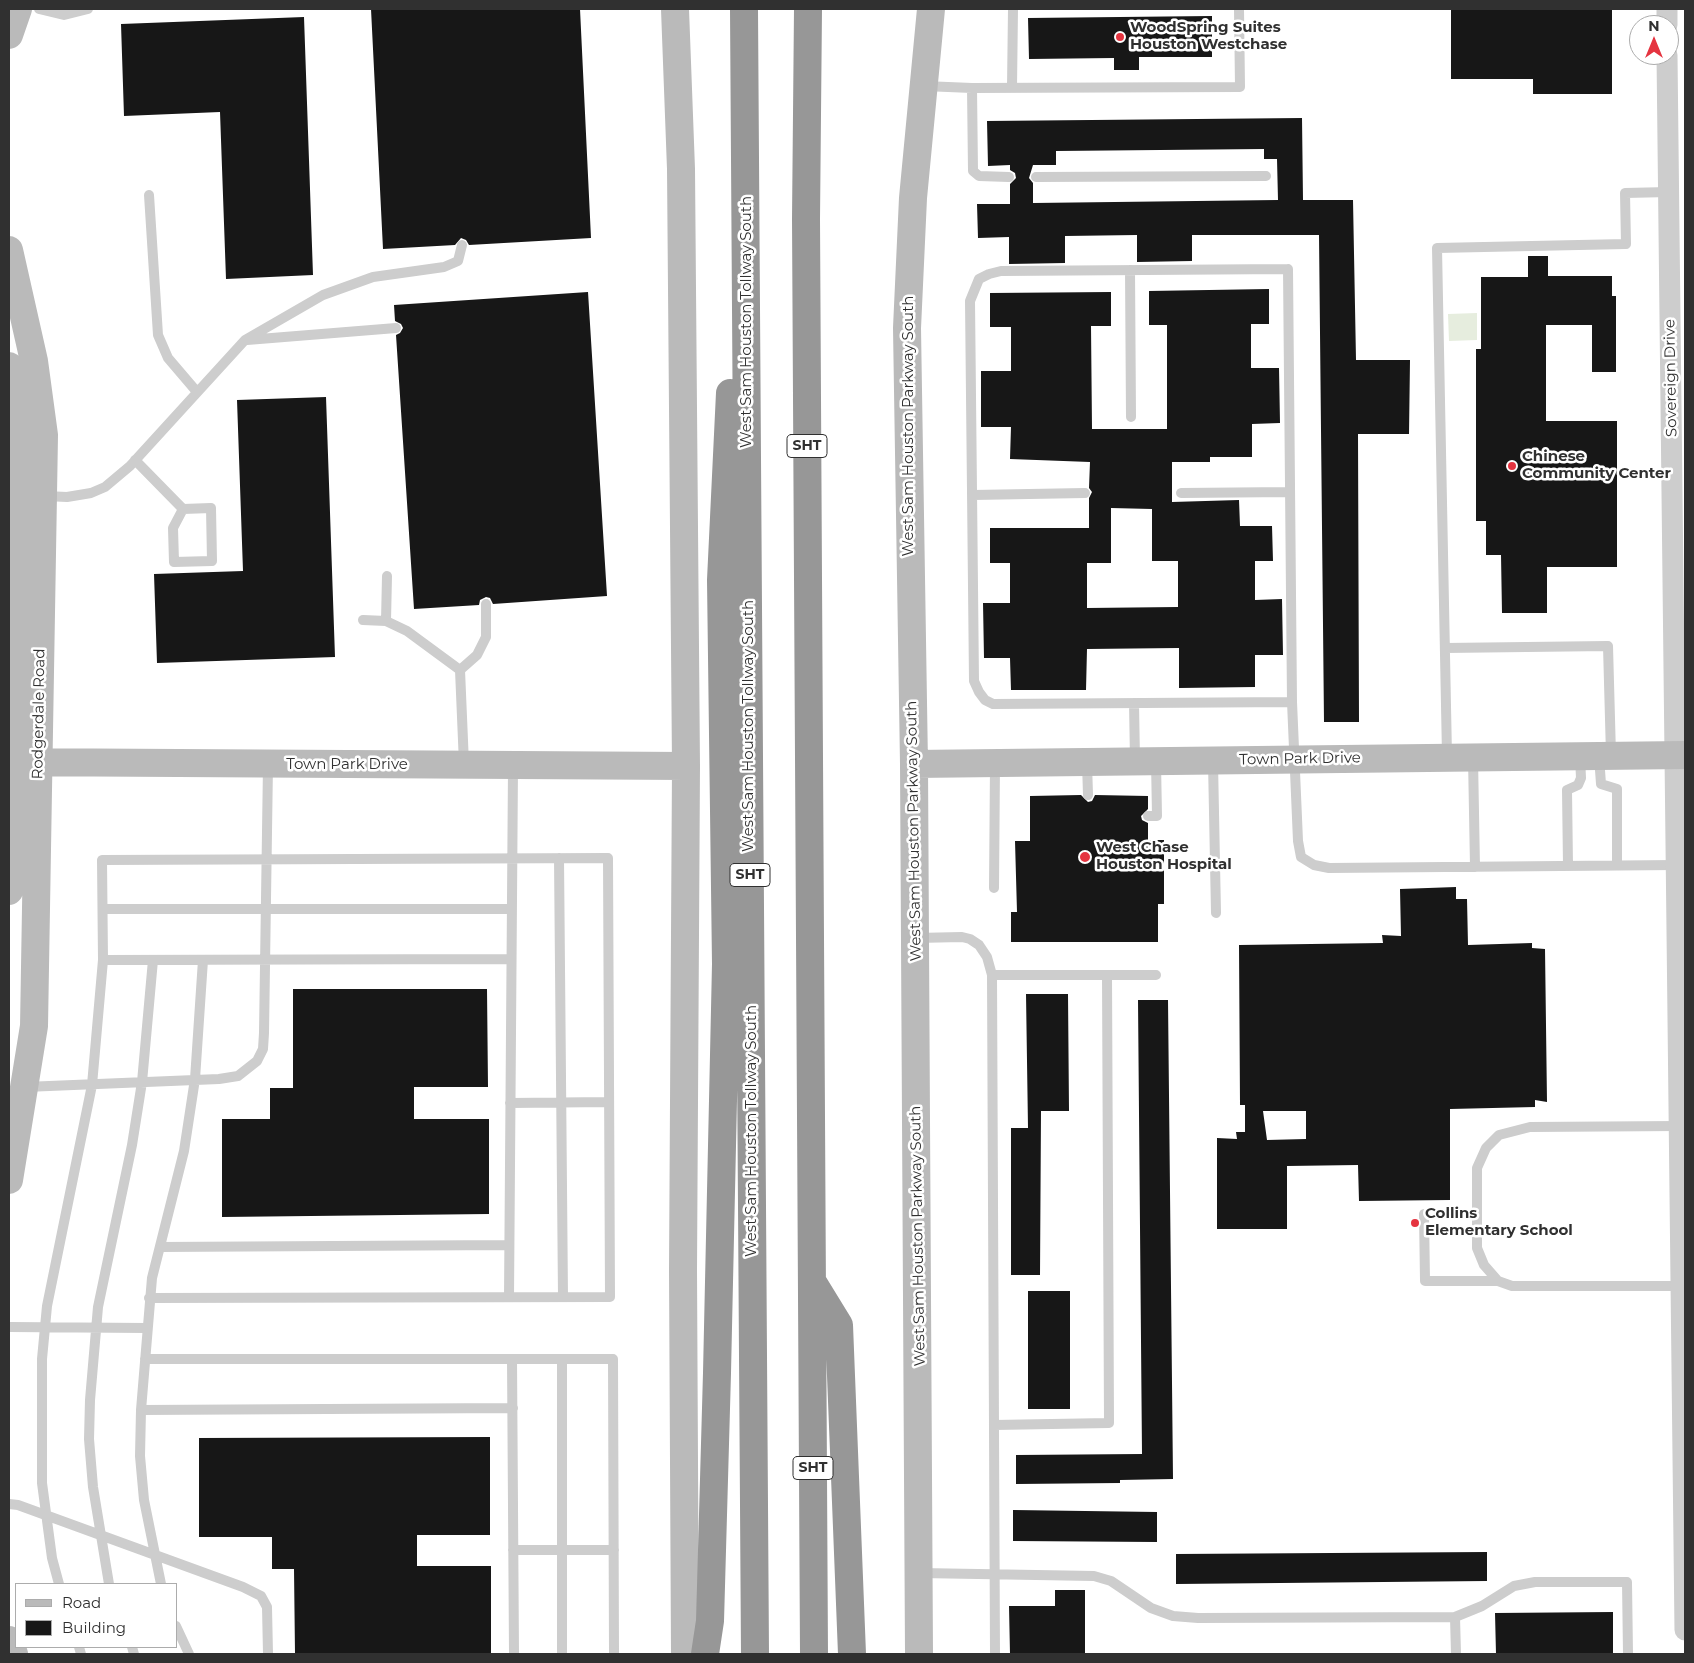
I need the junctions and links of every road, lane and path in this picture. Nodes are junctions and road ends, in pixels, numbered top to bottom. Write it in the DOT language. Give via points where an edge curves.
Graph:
graph roads {
  1 [pos="18,9"];
  2 [pos="39,9"];
  3 [pos="88,9"];
  4 [pos="674,9"];
  5 [pos="744,9"];
  6 [pos="808,9"];
  7 [pos="931,9"];
  8 [pos="1013,9"];
  9 [pos="1239,9"];
  10 [pos="9,36"];
  11 [pos="1667,65"];
  12 [pos="923,86"];
  13 [pos="1012,87"];
  14 [pos="972,88"];
  15 [pos="745,97"];
  16 [pos="1266,176"];
  17 [pos="1009,177"];
  18 [pos="1036,177"];
  19 [pos="1669,192"];
  20 [pos="149,194"];
  21 [pos="462,245"];
  22 [pos="9,250"];
  23 [pos="1130,270"];
  24 [pos="396,328"];
  25 [pos="245,340"];
  26 [pos="9,366"];
  27 [pos="197,392"];
  28 [pos="1131,417"];
  29 [pos="135,460"];
  30 [pos="1290,492"];
  31 [pos="1085,493"];
  32 [pos="1181,493"];
  33 [pos="973,494"];
  34 [pos="26,495"];
  35 [pos="183,510"];
  36 [pos="387,576"];
  37 [pos="486,604"];
  38 [pos="364,620"];
  39 [pos="386,620"];
  40 [pos="1445,648"];
  41 [pos="460,670"];
  42 [pos="1292,702"];
  43 [pos="1134,703"];
  44 [pos="1597,756"];
  45 [pos="1680,756"];
  46 [pos="1460,758"];
  47 [pos="1293,759"];
  48 [pos="1213,760"];
  49 [pos="1146,761"];
  50 [pos="20,762"];
  51 [pos="1087,762"];
  52 [pos="995,763"];
  53 [pos="268,764"];
  54 [pos="914,764"];
  55 [pos="464,765"];
  56 [pos="512,766"];
  57 [pos="686,766"];
  58 [pos="1088,796"];
  59 [pos="1148,816"];
  60 [pos="512,858"];
  61 [pos="559,858"];
  62 [pos="268,859"];
  63 [pos="1617,865"];
  64 [pos="1676,865"];
  65 [pos="1568,866"];
  66 [pos="1475,867"];
  67 [pos="994,888"];
  68 [pos="9,891"];
  69 [pos="103,909"];
  70 [pos="265,909"];
  71 [pos="510,909"];
  72 [pos="1216,913"];
  73 [pos="915,938"];
  74 [pos="510,959"];
  75 [pos="103,960"];
  76 [pos="153,960"];
  77 [pos="203,960"];
  78 [pos="264,960"];
  79 [pos="992,975"];
  80 [pos="1107,975"];
  81 [pos="1156,975"];
  82 [pos="1682,1054"];
  83 [pos="195,1079"];
  84 [pos="142,1082"];
  85 [pos="92,1085"];
  86 [pos="16,1086"];
  87 [pos="561,1102"];
  88 [pos="610,1102"];
  89 [pos="510,1103"];
  90 [pos="1679,1126"];
  91 [pos="1683,1161"];
  92 [pos="9,1180"];
  93 [pos="1424,1214"];
  94 [pos="510,1245"];
  95 [pos="160,1247"];
  96 [pos="812,1281"];
  97 [pos="1498,1281"];
  98 [pos="1681,1286"];
  99 [pos="509,1297"];
  100 [pos="563,1297"];
  101 [pos="149,1298"];
  102 [pos="9,1327"];
  103 [pos="45,1327"];
  104 [pos="96,1328"];
  105 [pos="147,1328"];
  106 [pos="512,1359"];
  107 [pos="562,1359"];
  108 [pos="144,1360"];
  109 [pos="512,1408"];
  110 [pos="141,1410"];
  111 [pos="994,1425"];
  112 [pos="9,1504"];
  113 [pos="45,1515"];
  114 [pos="100,1535"];
  115 [pos="513,1550"];
  116 [pos="562,1550"];
  117 [pos="614,1550"];
  118 [pos="154,1555"];
  119 [pos="919,1573"];
  120 [pos="995,1574"];
  121 [pos="59,1583"];
  122 [pos="109,1583"];
  123 [pos="161,1583"];
  124 [pos="1455,1617"];
  125 [pos="1685,1630"];
  126 [pos="178,1631"];
  127 [pos="9,1640"];
  128 [pos="14,1654"];
  129 [pos="188,1654"];
  130 [pos="268,1654"];
  131 [pos="514,1654"];
  132 [pos="562,1654"];
  133 [pos="614,1654"];
  134 [pos="685,1654"];
  135 [pos="706,1654"];
  136 [pos="756,1654"];
  137 [pos="814,1654"];
  138 [pos="852,1654"];
  139 [pos="919,1654"];
  140 [pos="995,1654"];
  141 [pos="1456,1654"];
  142 [pos="1628,1654"];
  1 -- 10 [label="main road"];
  2 -- 3 [label="lane" via="64,16"];
  4 -- 57 [label="main road" via="681,169"];
  5 -- 15 [label="highway, West Sam Houston Tollway South / SHT"];
  6 -- 96 [label="highway, SHT" via="806,219"];
  7 -- 12 [label="main road, West Sam Houston Parkway South"];
  8 -- 13 [label="lane"];
  9 -- 13 [label="lane" via="1240,87"];
  11 -- 19 [label="street, Sovereign Drive"];
  12 -- 14 [label="lane"];
  12 -- 54 [label="main road, West Sam Houston Parkway South" via="913,198 907,328"];
  13 -- 14 [label="lane"];
  14 -- 17 [label="lane" via="974,171 979,176"];
  15 -- 135 [label="highway" via="720,580 726,964 717,1383 710,1621"];
  15 -- 136 [label="highway, West Sam Houston Tollway South / SHT"];
  16 -- 18 [label="lane"];
  19 -- 40 [label="lane" via="1625,193 1626,244 1437,248"];
  19 -- 45 [label="street, Sovereign Drive"];
  20 -- 27 [label="lane" via="158,336 168,358"];
  21 -- 25 [label="lane" via="458,261 444,267 373,277 322,295"];
  22 -- 34 [label="main road, Rodgerdale Road" via="34,361 44,435"];
  23 -- 28 [label="lane"];
  23 -- 30 [label="lane" via="1288,269"];
  23 -- 33 [label="lane" via="1001,271 979,280 970,301"];
  24 -- 25 [label="lane"];
  25 -- 27 [label="lane"];
  26 -- 34 [label="main road, Rodgerdale Road"];
  27 -- 29 [label="lane"];
  29 -- 34 [label="lane" via="105,487 91,493 67,497"];
  29 -- 35 [label="lane"];
  30 -- 32 [label="lane"];
  30 -- 42 [label="lane"];
  31 -- 33 [label="lane"];
  33 -- 43 [label="lane" via="974,681 979,692 993,704"];
  34 -- 50 [label="main road, Rodgerdale Road"];
  35 -- 35 [label="lane" via="210,508 212,561 174,562 173,528"];
  36 -- 39 [label="lane"];
  37 -- 41 [label="lane" via="486,637 477,655"];
  38 -- 39 [label="lane"];
  39 -- 41 [label="lane" via="408,631"];
  40 -- 44 [label="lane" via="1608,646"];
  40 -- 46 [label="lane"];
  41 -- 55 [label="lane"];
  42 -- 43 [label="lane"];
  42 -- 47 [label="lane"];
  43 -- 49 [label="lane"];
  44 -- 45 [label="main road, Town Park Drive"];
  44 -- 46 [label="main road, Town Park Drive"];
  44 -- 63 [label="lane" via="1601,784 1617,789"];
  44 -- 65 [label="lane" via="1578,785 1567,790"];
  45 -- 64 [label="street, Sovereign Drive"];
  46 -- 47 [label="main road, Town Park Drive"];
  46 -- 66 [label="lane"];
  47 -- 48 [label="main road, Town Park Drive"];
  47 -- 66 [label="lane" via="1301,857 1314,865 1329,868"];
  48 -- 49 [label="main road, Town Park Drive"];
  48 -- 72 [label="lane"];
  49 -- 51 [label="main road, Town Park Drive"];
  49 -- 59 [label="lane" via="1157,816"];
  50 -- 53 [label="main road, Town Park Drive"];
  50 -- 68 [label="main road, Rodgerdale Road" via="9,798"];
  50 -- 86 [label="main road, Rodgerdale Road" via="34,1026"];
  51 -- 52 [label="main road, Town Park Drive"];
  51 -- 58 [label="lane"];
  52 -- 54 [label="main road, Town Park Drive"];
  52 -- 67 [label="lane"];
  53 -- 55 [label="main road, Town Park Drive"];
  53 -- 62 [label="lane"];
  54 -- 73 [label="main road, West Sam Houston Parkway South"];
  55 -- 56 [label="main road, Town Park Drive"];
  56 -- 57 [label="main road, Town Park Drive"];
  56 -- 60 [label="lane"];
  57 -- 134 [label="main road"];
  60 -- 61 [label="lane"];
  60 -- 62 [label="lane"];
  60 -- 71 [label="lane"];
  61 -- 87 [label="lane"];
  61 -- 88 [label="lane" via="608,858"];
  62 -- 69 [label="lane" via="102,860"];
  62 -- 70 [label="lane"];
  63 -- 64 [label="lane"];
  63 -- 65 [label="lane"];
  64 -- 82 [label="street, Sovereign Drive"];
  65 -- 66 [label="lane"];
  69 -- 70 [label="lane"];
  69 -- 75 [label="lane"];
  70 -- 71 [label="lane"];
  70 -- 78 [label="lane"];
  71 -- 74 [label="lane"];
  73 -- 79 [label="lane" via="970,939 987,957"];
  73 -- 119 [label="main road, West Sam Houston Parkway South"];
  74 -- 78 [label="lane"];
  74 -- 89 [label="lane"];
  75 -- 76 [label="lane"];
  75 -- 85 [label="lane"];
  76 -- 77 [label="lane"];
  76 -- 84 [label="lane"];
  77 -- 78 [label="lane"];
  77 -- 83 [label="lane"];
  78 -- 83 [label="lane" via="264,1041 257,1061 238,1076"];
  79 -- 80 [label="lane"];
  79 -- 111 [label="lane"];
  80 -- 81 [label="lane"];
  80 -- 111 [label="lane" via="1109,1423"];
  82 -- 90 [label="street, Sovereign Drive"];
  83 -- 84 [label="lane"];
  83 -- 95 [label="lane" via="184,1151"];
  84 -- 85 [label="lane"];
  84 -- 104 [label="lane"];
  85 -- 86 [label="lane"];
  85 -- 103 [label="lane"];
  86 -- 92 [label="main road, Rodgerdale Road"];
  87 -- 88 [label="lane"];
  87 -- 89 [label="lane"];
  87 -- 100 [label="lane"];
  88 -- 100 [label="lane" via="610,1297"];
  89 -- 94 [label="lane"];
  90 -- 91 [label="street, Sovereign Drive"];
  90 -- 97 [label="lane" via="1530,1127 1499,1135 1486,1148 1477,1168 1477,1248 1484,1264"];
  91 -- 98 [label="street, Sovereign Drive"];
  93 -- 97 [label="lane" via="1425,1281"];
  94 -- 95 [label="lane"];
  94 -- 99 [label="lane"];
  95 -- 101 [label="lane"];
  96 -- 137 [label="highway, SHT"];
  96 -- 138 [label="highway" via="839,1326"];
  97 -- 98 [label="lane" via="1522,1287"];
  98 -- 125 [label="street, Sovereign Drive"];
  99 -- 100 [label="lane"];
  99 -- 101 [label="lane"];
  101 -- 105 [label="lane"];
  102 -- 103 [label="lane"];
  103 -- 104 [label="lane"];
  103 -- 113 [label="lane" via="40,1389"];
  104 -- 105 [label="lane"];
  104 -- 114 [label="lane" via="89,1439"];
  105 -- 108 [label="lane"];
  106 -- 107 [label="lane"];
  106 -- 108 [label="lane"];
  106 -- 109 [label="lane"];
  107 -- 116 [label="lane"];
  107 -- 117 [label="lane" via="613,1359"];
  108 -- 110 [label="lane"];
  109 -- 110 [label="lane"];
  109 -- 115 [label="lane"];
  110 -- 118 [label="lane" via="140,1456"];
  111 -- 120 [label="lane"];
  112 -- 113 [label="lane"];
  113 -- 114 [label="lane"];
  113 -- 121 [label="lane"];
  114 -- 118 [label="lane"];
  114 -- 122 [label="lane"];
  115 -- 116 [label="lane"];
  115 -- 131 [label="lane"];
  116 -- 117 [label="lane"];
  116 -- 132 [label="lane"];
  117 -- 133 [label="lane"];
  118 -- 123 [label="lane"];
  118 -- 130 [label="lane" via="261,1596 267,1607"];
  119 -- 120 [label="lane"];
  119 -- 139 [label="main road, West Sam Houston Parkway South"];
  120 -- 124 [label="lane" via="1094,1576 1111,1581 1152,1608 1173,1616"];
  120 -- 140 [label="lane"];
  124 -- 141 [label="lane"];
  124 -- 142 [label="lane" via="1482,1606 1514,1586 1535,1582 1627,1582"];
  126 -- 129 [label="lane"];
  127 -- 128 [label="main road"];
}
